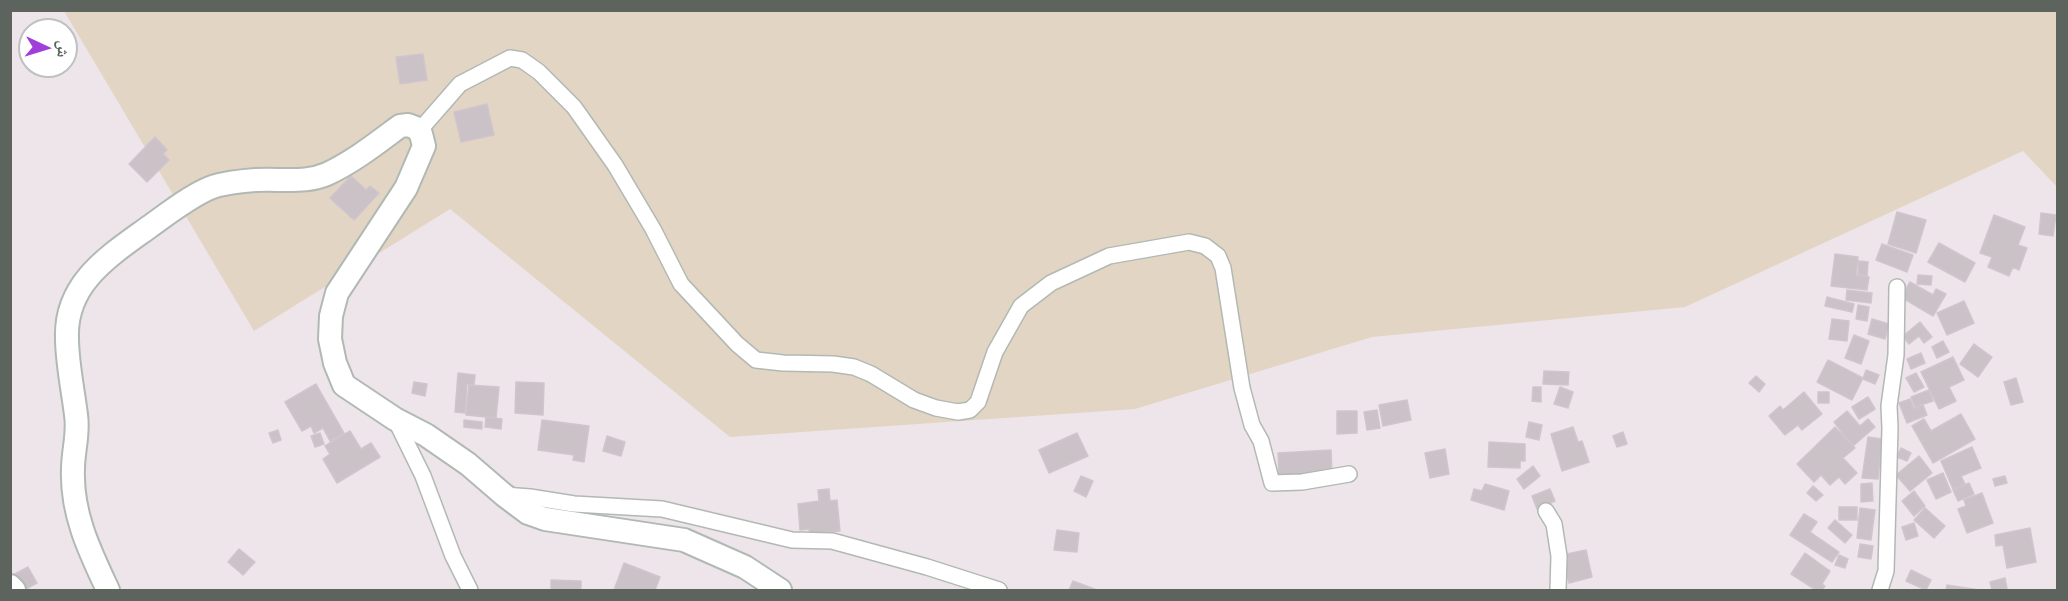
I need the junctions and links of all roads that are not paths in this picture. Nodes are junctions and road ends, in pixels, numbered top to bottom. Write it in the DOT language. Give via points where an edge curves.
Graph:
graph roads {
  1 [pos="419,131"];
  2 [pos="1898,287"];
  3 [pos="395,419"];
  4 [pos="1349,474"];
  5 [pos="504,495"];
  6 [pos="1546,511"];
  7 [pos="10,586"];
  8 [pos="14,591"];
  9 [pos="108,591"];
  10 [pos="470,591"];
  11 [pos="780,591"];
  12 [pos="999,591"];
  13 [pos="1558,591"];
  14 [pos="1880,591"];
  1 -- 3 [label="street" via="424,146 406,188 337,292 331,316 330,339 344,385"];
  1 -- 4 [label="street" via="460,84 510,58 522,60 546,79 588,126 653,229 681,284 756,360 854,367 914,400 958,412 970,410 978,402 995,352 1021,306 1051,283 1109,256 1190,242 1205,246 1218,256 1223,268 1242,388 1272,483"];
  1 -- 9 [label="street" via="408,125 400,126 327,174 311,179 217,185 180,205 85,279 68,317 66,338 77,423 72,471 82,530"];
  2 -- 14 [label="street" via="1896,355 1889,406 1886,571"];
  3 -- 5 [label="street" via="468,464"];
  3 -- 10 [label="street"];
  5 -- 11 [label="street" via="528,513 545,519 684,540 745,567"];
  5 -- 12 [label="street" via="662,509 792,540 832,541"];
  6 -- 13 [label="street" via="1554,524 1559,556"];
  7 -- 8 [label="street"];
}
